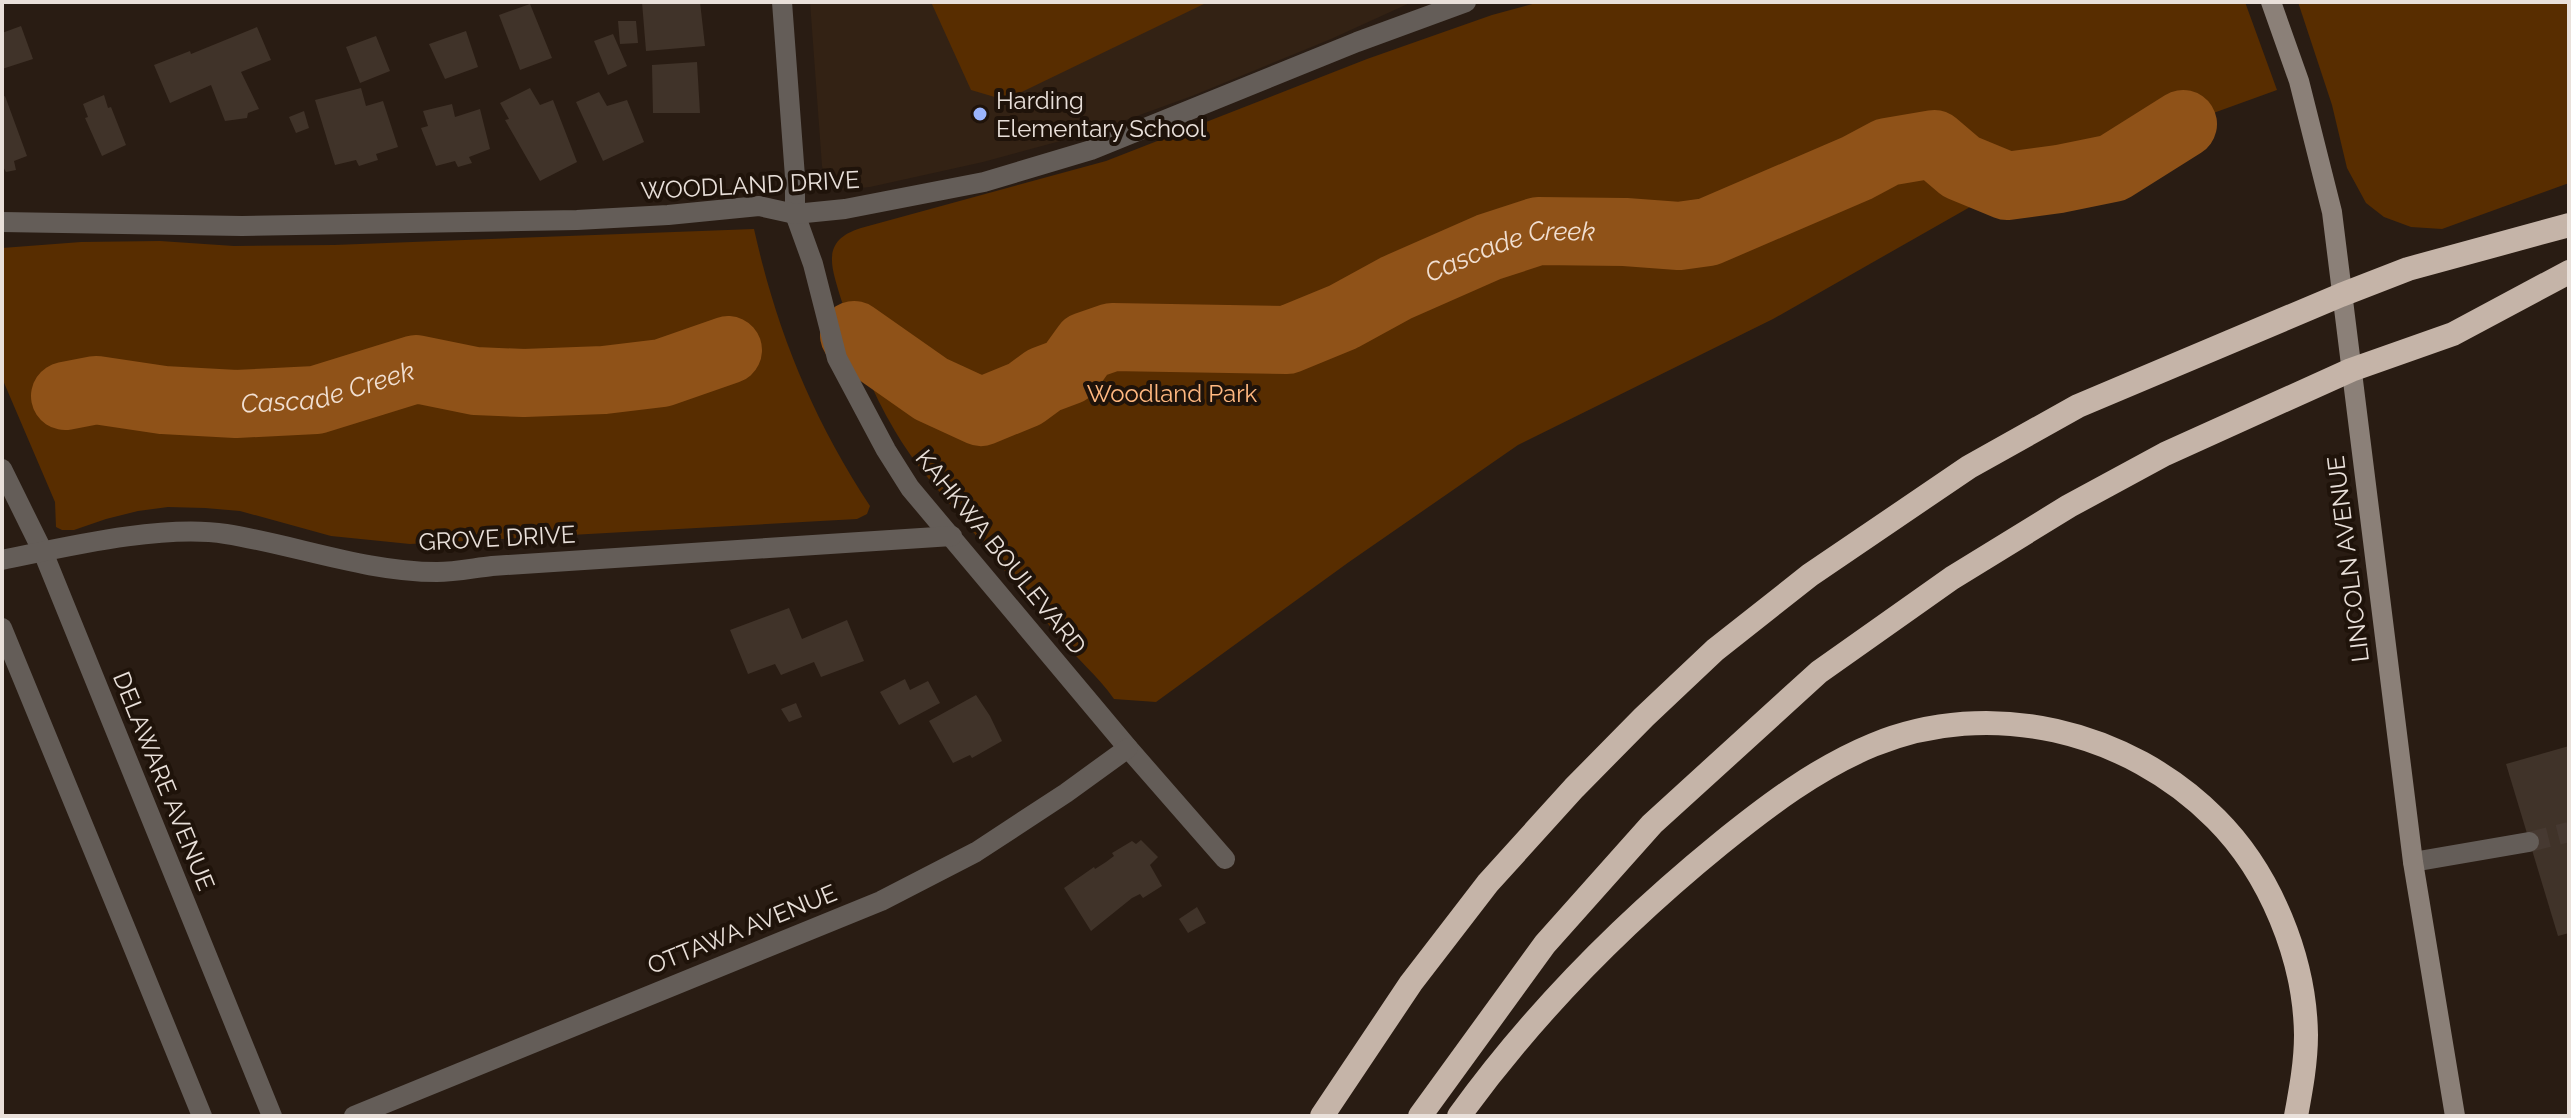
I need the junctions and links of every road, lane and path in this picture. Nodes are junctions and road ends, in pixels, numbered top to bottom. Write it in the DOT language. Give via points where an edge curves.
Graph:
graph roads {
  1 [pos="782,2"];
  2 [pos="1466,2"];
  3 [pos="2271,2"];
  4 [pos="795,214"];
  5 [pos="2,222"];
  6 [pos="2569,225"];
  7 [pos="2569,272"];
  8 [pos="2341,295"];
  9 [pos="2351,370"];
  10 [pos="2,469"];
  11 [pos="952,536"];
  12 [pos="43,552"];
  13 [pos="2,560"];
  14 [pos="2,628"];
  15 [pos="1128,748"];
  16 [pos="2529,842"];
  17 [pos="1225,859"];
  18 [pos="2413,862"];
  19 [pos="202,1116"];
  20 [pos="272,1116"];
  21 [pos="354,1116"];
  22 [pos="1322,1116"];
  23 [pos="1420,1116"];
  24 [pos="1459,1116"];
  25 [pos="2296,1116"];
  26 [pos="2455,1116"];
  1 -- 4 [label="street, KAHKWA BOULEVARD"];
  2 -- 4 [label="street, WOODLAND DRIVE" via="1091,150 888,203"];
  3 -- 8 [label="street, LINCOLN AVENUE" via="2316,142 2332,212"];
  4 -- 5 [label="street, WOODLAND DRIVE" via="759,206 561,221 242,226"];
  4 -- 11 [label="street, KAHKWA BOULEVARD" via="837,358 910,488"];
  6 -- 8 [label="highway" via="2430,263"];
  7 -- 9 [label="highway" via="2453,334"];
  8 -- 9 [label="street, LINCOLN AVENUE"];
  8 -- 22 [label="highway" via="2064,413 1884,524 1715,650 1624,737 1488,883 1411,983"];
  9 -- 18 [label="street, LINCOLN AVENUE"];
  9 -- 23 [label="highway" via="2165,454 2069,506 1952,578 1819,672 1652,824 1593,889 1545,944"];
  10 -- 12 [label="street, DELAWARE AVENUE"];
  11 -- 12 [label="street, GROVE DRIVE" via="437,572 381,566 224,533 175,532"];
  11 -- 15 [label="street, KAHKWA BOULEVARD"];
  12 -- 13 [label="street, GROVE DRIVE"];
  12 -- 20 [label="street, DELAWARE AVENUE"];
  14 -- 19 [label="street"];
  15 -- 17 [label="street, KAHKWA BOULEVARD"];
  15 -- 21 [label="street, OTTAWA AVENUE" via="976,852 881,901"];
  16 -- 18 [label="street"];
  18 -- 26 [label="street, LINCOLN AVENUE"];
  24 -- 25 [label="highway" via="1516,1044 1618,935 1753,817 1839,760 1875,744 1956,724 1997,723 2037,726 2121,751 2199,802 2229,832 2277,909 2293,953 2306,1035"];
}
